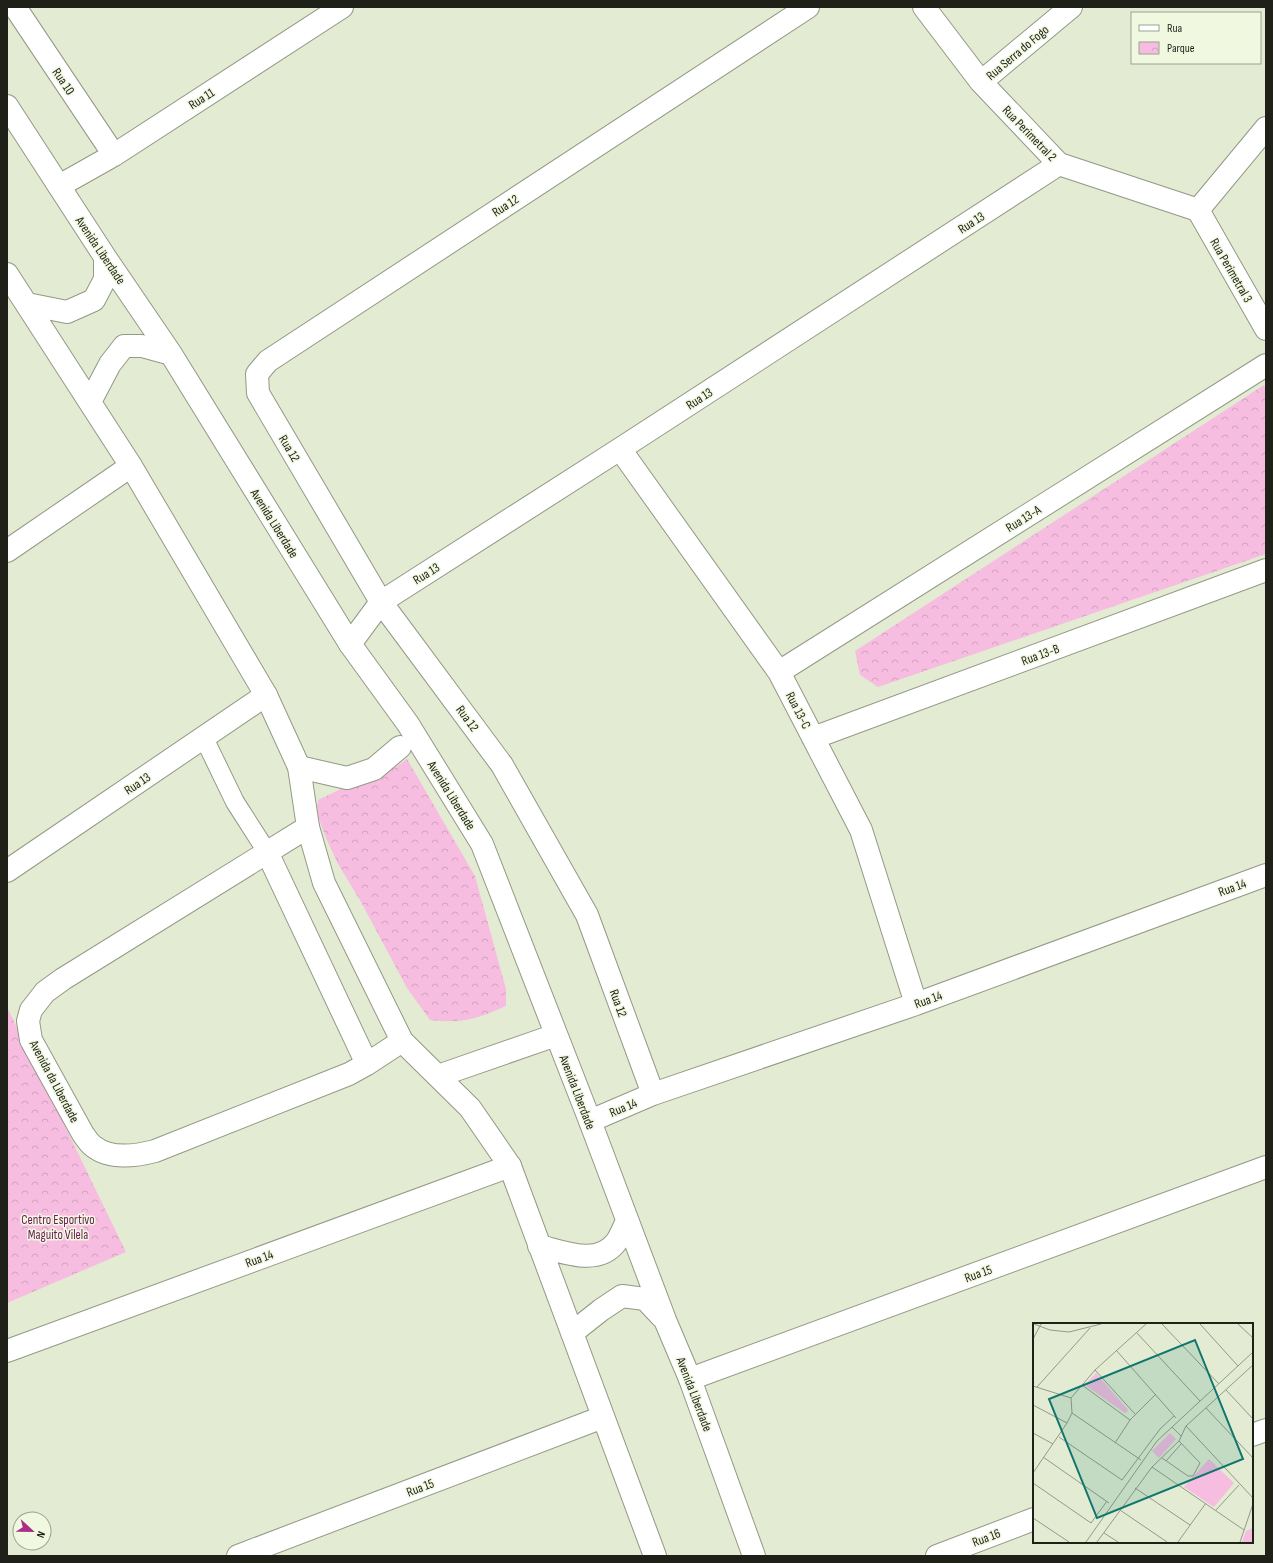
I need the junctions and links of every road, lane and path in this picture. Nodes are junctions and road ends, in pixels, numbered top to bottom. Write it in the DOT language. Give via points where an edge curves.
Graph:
graph roads {
  1 [pos="15,7"];
  2 [pos="342,7"];
  3 [pos="808,7"];
  4 [pos="924,7"];
  5 [pos="1071,7"];
  6 [pos="981,82"];
  7 [pos="7,106"];
  8 [pos="1266,128"];
  9 [pos="114,155"];
  10 [pos="1059,164"];
  11 [pos="59,186"];
  12 [pos="1198,210"];
  13 [pos="105,256"];
  14 [pos="7,274"];
  15 [pos="26,304"];
  16 [pos="1266,330"];
  17 [pos="171,354"];
  18 [pos="1266,365"];
  19 [pos="90,402"];
  20 [pos="620,449"];
  21 [pos="131,466"];
  22 [pos="7,551"];
  23 [pos="1266,570"];
  24 [pos="381,602"];
  25 [pos="350,644"];
  26 [pos="779,672"];
  27 [pos="266,695"];
  28 [pos="204,738"];
  29 [pos="813,738"];
  30 [pos="400,747"];
  31 [pos="299,767"];
  32 [pos="308,827"];
  33 [pos="267,852"];
  34 [pos="7,871"];
  35 [pos="1266,874"];
  36 [pos="916,1004"];
  37 [pos="556,1035"];
  38 [pos="402,1041"];
  39 [pos="367,1064"];
  40 [pos="438,1076"];
  41 [pos="653,1094"];
  42 [pos="590,1121"];
  43 [pos="510,1166"];
  44 [pos="1266,1167"];
  45 [pos="627,1221"];
  46 [pos="539,1246"];
  47 [pos="665,1320"];
  48 [pos="572,1333"];
  49 [pos="7,1351"];
  50 [pos="690,1380"];
  51 [pos="603,1417"];
  52 [pos="1266,1430"];
  53 [pos="1253,1435"];
  54 [pos="1033,1519"];
  55 [pos="238,1556"];
  56 [pos="655,1556"];
  57 [pos="754,1556"];
  58 [pos="937,1556"];
  1 -- 9 [label="street, Rua 10"];
  2 -- 9 [label="street, Rua 11"];
  3 -- 24 [label="street, Rua 12" via="268,361 257,374 258,393"];
  4 -- 6 [label="street, Rua Perimetral 2"];
  5 -- 6 [label="street, Rua Serra do Fogo"];
  6 -- 10 [label="street, Rua Perimetral 2"];
  7 -- 11 [label="street, Avenida Liberdade"];
  8 -- 12 [label="street"];
  9 -- 11 [label="street, Rua 11"];
  10 -- 12 [label="street, Rua Perimetral 2"];
  10 -- 20 [label="street, Rua 13"];
  11 -- 13 [label="street, Avenida Liberdade"];
  12 -- 16 [label="street, Rua Perimetral 3"];
  13 -- 15 [label="street" via="105,279 94,300 66,312"];
  13 -- 17 [label="street, Avenida Liberdade"];
  14 -- 15 [label="street"];
  15 -- 19 [label="street"];
  17 -- 19 [label="street" via="142,346 124,346 110,364"];
  17 -- 25 [label="street, Avenida Liberdade"];
  18 -- 26 [label="street, Rua 13-A"];
  19 -- 21 [label="street"];
  20 -- 24 [label="street, Rua 13"];
  20 -- 26 [label="street, Rua 13-C"];
  21 -- 22 [label="street"];
  21 -- 27 [label="street"];
  23 -- 29 [label="street, Rua 13-B"];
  24 -- 25 [label="street, Rua 13"];
  24 -- 41 [label="street, Rua 12" via="502,765 587,914"];
  25 -- 37 [label="street, Avenida Liberdade" via="408,724 482,844"];
  26 -- 29 [label="street, Rua 13-C"];
  27 -- 28 [label="street, Rua 13"];
  27 -- 31 [label="street"];
  28 -- 33 [label="lane" via="235,802"];
  28 -- 34 [label="street, Rua 13"];
  29 -- 36 [label="street, Rua 13-C" via="861,830"];
  30 -- 31 [label="street" via="374,769 346,778"];
  31 -- 32 [label="street"];
  32 -- 33 [label="street, Avenida da Liberdade"];
  32 -- 38 [label="street" via="324,883"];
  33 -- 39 [label="street"];
  33 -- 39 [label="street, Avenida da Liberdade" via="45,992 31,1010 28,1021 31,1040 83,1134 93,1146 105,1153 119,1156 155,1151 349,1074"];
  35 -- 36 [label="street, Rua 14"];
  36 -- 41 [label="street, Rua 14"];
  37 -- 40 [label="street"];
  37 -- 42 [label="street, Avenida Liberdade"];
  38 -- 39 [label="street, Avenida da Liberdade"];
  38 -- 40 [label="street"];
  40 -- 43 [label="street" via="470,1108"];
  41 -- 42 [label="street, Rua 14"];
  42 -- 45 [label="street, Avenida Liberdade"];
  43 -- 46 [label="street"];
  43 -- 49 [label="street, Rua 14"];
  44 -- 50 [label="street, Rua 15"];
  45 -- 46 [label="street" via="617,1242 602,1254 580,1256"];
  45 -- 47 [label="street, Avenida Liberdade"];
  46 -- 48 [label="street"];
  47 -- 48 [label="street" via="645,1299 622,1296"];
  47 -- 50 [label="street, Avenida Liberdade"];
  48 -- 51 [label="street"];
  50 -- 57 [label="street, Avenida Liberdade"];
  51 -- 55 [label="street, Rua 15"];
  51 -- 56 [label="street"];
  52 -- 53 [label="street"];
  54 -- 58 [label="street, Rua 16"];
}
